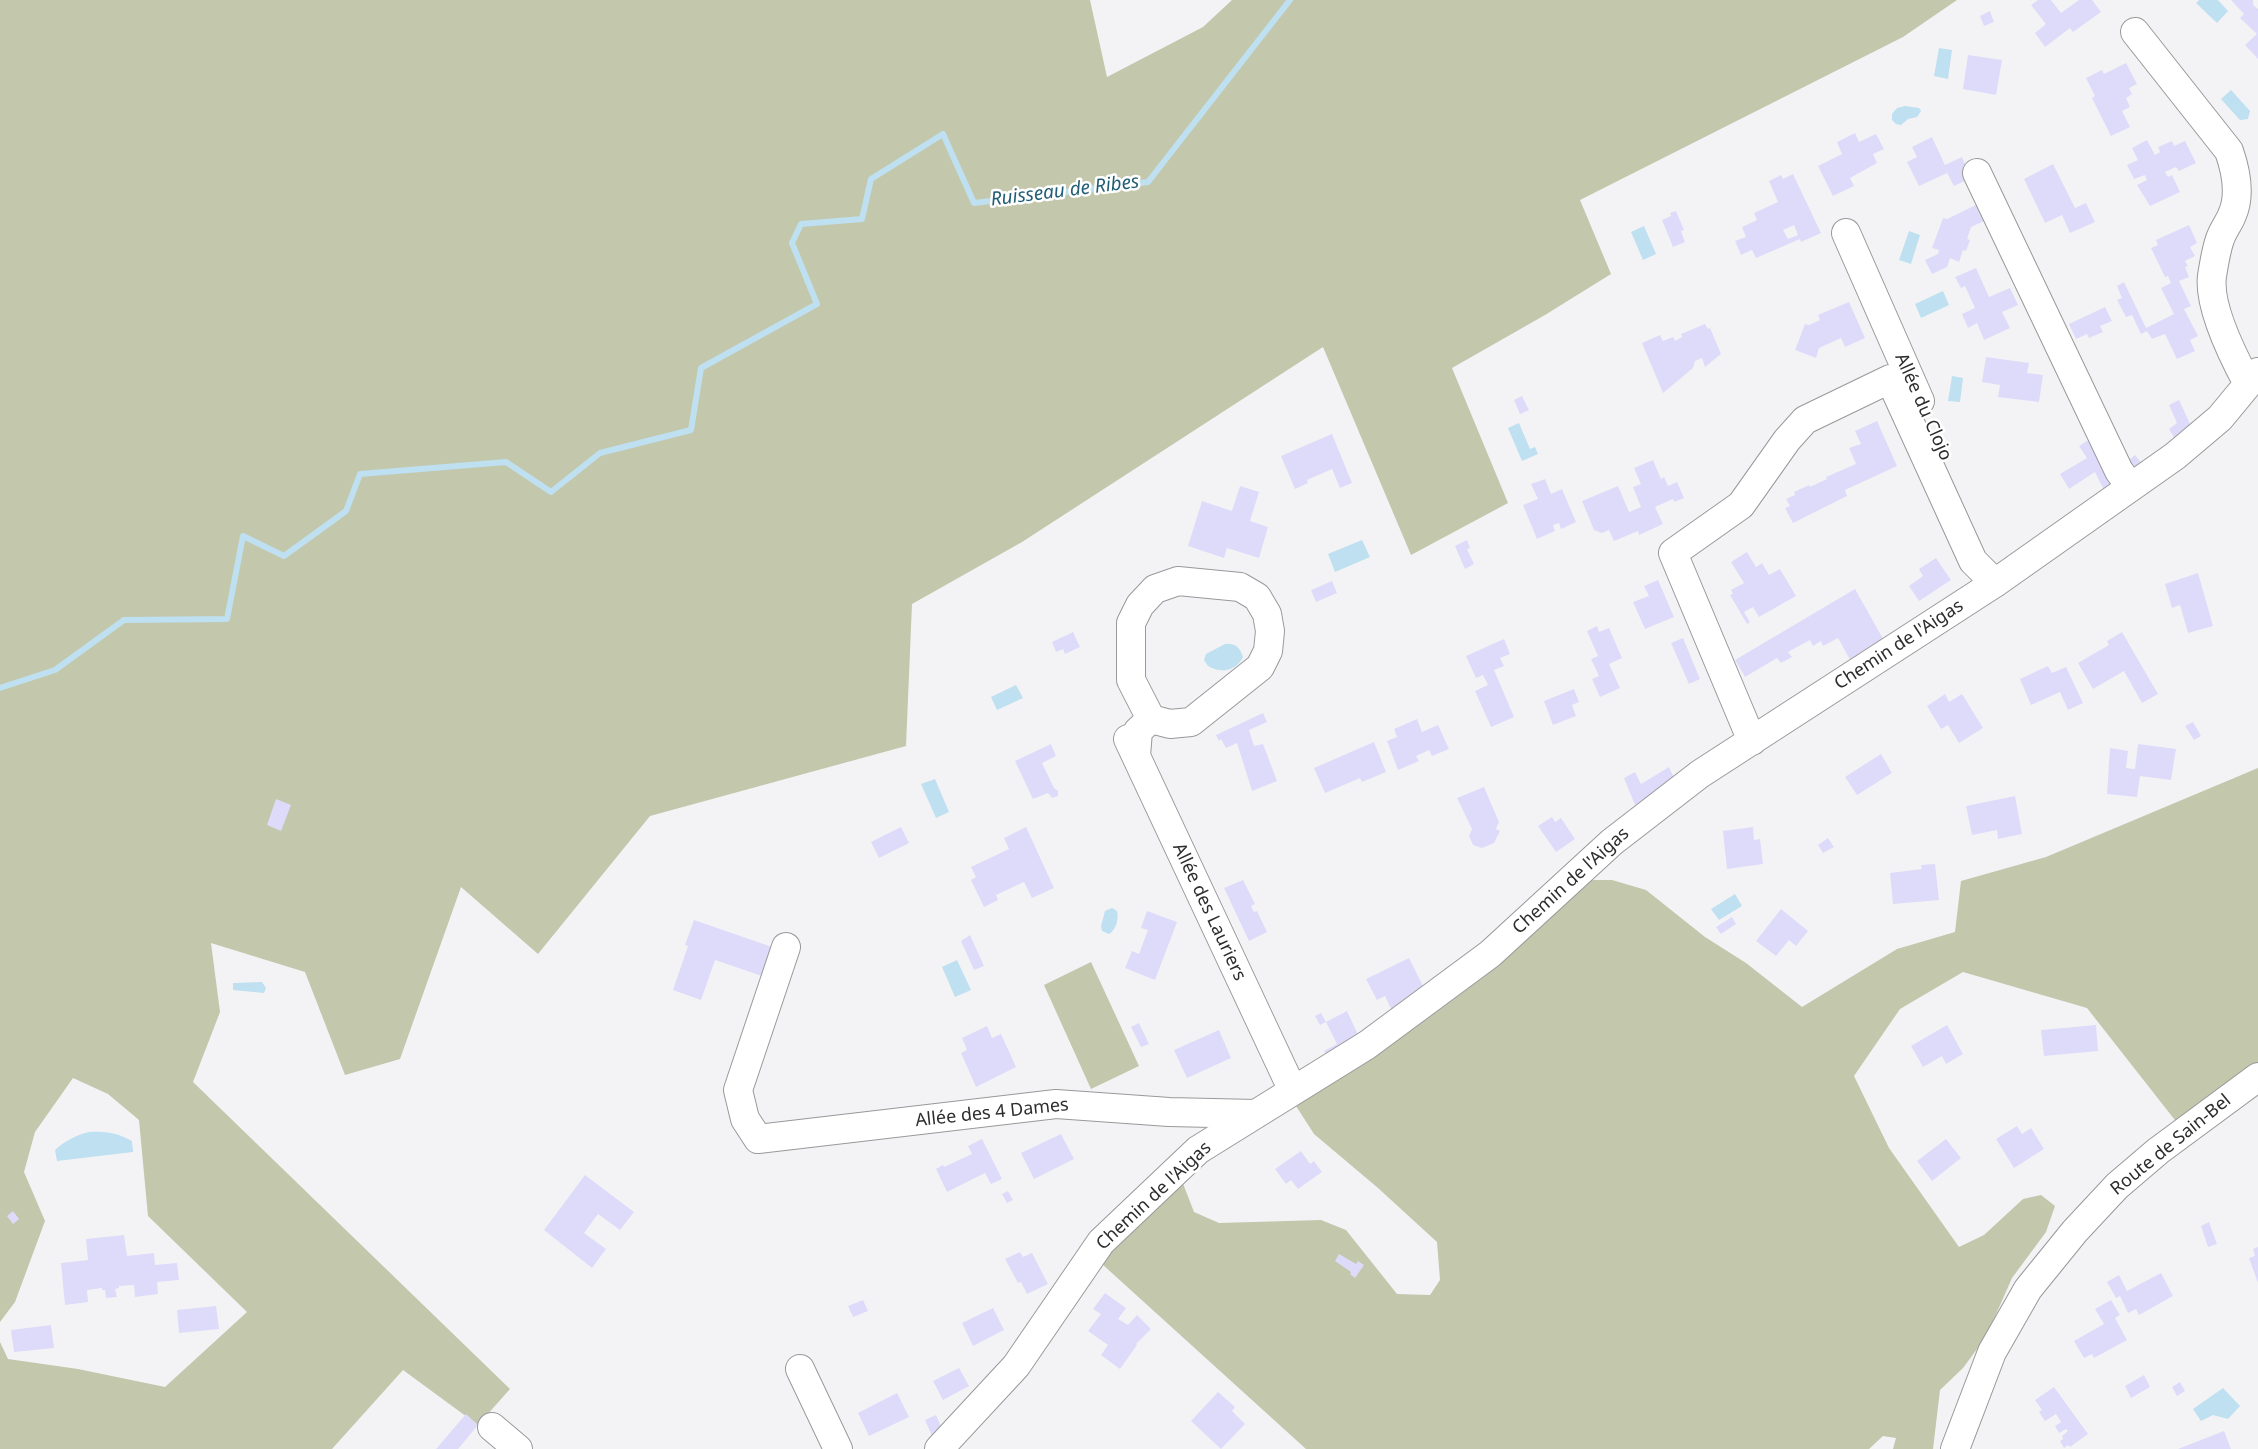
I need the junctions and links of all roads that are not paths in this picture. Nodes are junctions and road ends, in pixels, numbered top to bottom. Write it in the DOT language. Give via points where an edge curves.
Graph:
graph roads {
  1 [pos="2135,32"];
  2 [pos="1977,173"];
  3 [pos="1846,233"];
  4 [pos="1856,299"];
  5 [pos="2253,378"];
  6 [pos="1890,379"];
  7 [pos="2131,487"];
  8 [pos="1995,583"];
  9 [pos="1150,719"];
  10 [pos="1752,741"];
  11 [pos="786,947"];
  12 [pos="2258,1077"];
  13 [pos="1292,1092"];
  14 [pos="2258,1096"];
  15 [pos="1256,1114"];
  16 [pos="800,1369"];
  17 [pos="492,1426"];
  18 [pos="518,1449"];
  19 [pos="838,1449"];
  20 [pos="939,1449"];
  21 [pos="1955,1449"];
  22 [pos="1971,1449"];
  1 -- 5 [label="street" via="2229,151 2235,168 2237,190 2233,213 2220,240 2212,278 2217,316 2234,359"];
  2 -- 7 [label="street" via="2119,471"];
  3 -- 8 [label="street, Allée du Clojo" via="1991,561"];
  4 -- 6 [label="street"];
  5 -- 7 [label="street, Chemin de l'Aigas" via="2220,418"];
  6 -- 8 [label="street" via="1973,561"];
  6 -- 10 [label="street" via="1806,420 1787,440 1740,505 1673,553"];
  7 -- 8 [label="street, Chemin de l'Aigas"];
  8 -- 10 [label="street, Chemin de l'Aigas"];
  9 -- 9 [label="street" via="1170,724 1191,722 1260,667 1268,651 1270,631 1268,614 1257,597 1240,587 1178,581 1155,590 1140,604 1131,623 1131,680"];
  9 -- 13 [label="street, Allée des Lauriers" via="1138,731 1131,745"];
  10 -- 13 [label="street, Chemin de l'Aigas" via="1700,774 1612,842 1490,954 1367,1045"];
  11 -- 15 [label="street, Allée des 4 Dames" via="738,1090 745,1119 758,1139 1056,1104"];
  12 -- 21 [label="street, Route de Sain-Bel" via="2158,1151 2117,1186 2075,1231 2028,1289 1992,1352"];
  13 -- 15 [label="street, Chemin de l'Aigas"];
  14 -- 22 [label="street, Route de Sain-Bel" via="2160,1168 2080,1245 2039,1302 2016,1345 1985,1407"];
  15 -- 20 [label="street, Chemin de l'Aigas" via="1198,1150 1101,1242 1016,1366"];
  16 -- 19 [label="street"];
  17 -- 18 [label="street"];
}
